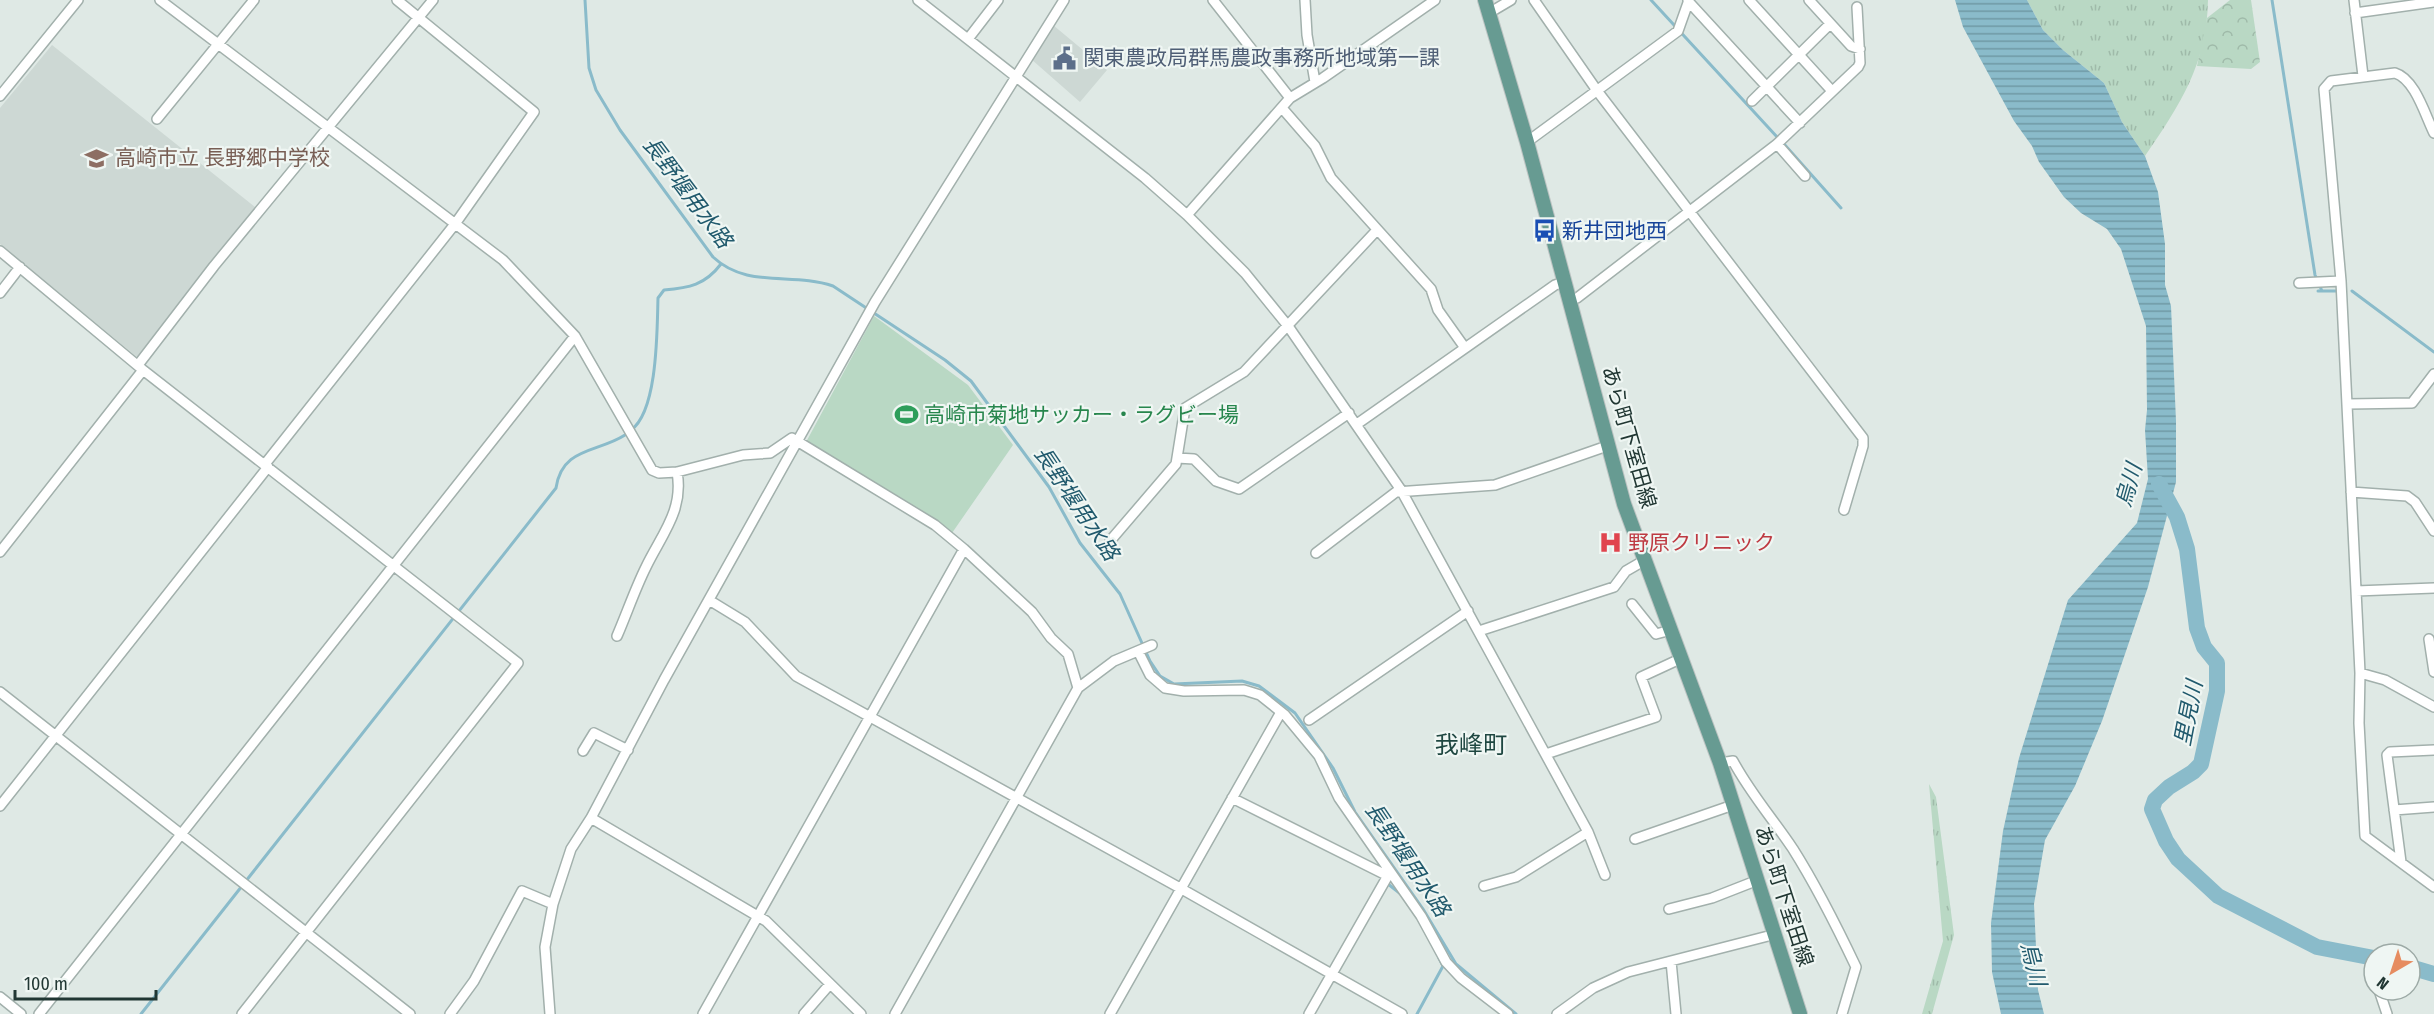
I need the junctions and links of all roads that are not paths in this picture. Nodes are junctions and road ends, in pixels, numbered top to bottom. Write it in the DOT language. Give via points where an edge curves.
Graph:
graph roads {
  1 [pos="78,0"];
  2 [pos="160,0"];
  3 [pos="254,0"];
  4 [pos="397,0"];
  5 [pos="433,0"];
  6 [pos="918,0"];
  7 [pos="998,0"];
  8 [pos="1064,0"];
  9 [pos="1213,0"];
  10 [pos="1305,0"];
  11 [pos="1435,0"];
  12 [pos="1511,0"];
  13 [pos="1534,0"];
  14 [pos="1689,0"];
  15 [pos="1749,0"];
  16 [pos="1809,0"];
  17 [pos="2354,0"];
  18 [pos="2434,2"];
  19 [pos="1487,7"];
  20 [pos="1857,7"];
  21 [pos="2355,13"];
  22 [pos="419,18"];
  23 [pos="1830,24"];
  24 [pos="968,39"];
  25 [pos="218,44"];
  26 [pos="1860,49"];
  27 [pos="1798,55"];
  28 [pos="2363,76"];
  29 [pos="1016,77"];
  30 [pos="1315,82"];
  31 [pos="1766,86"];
  32 [pos="1832,91"];
  33 [pos="1598,92"];
  34 [pos="0,96"];
  35 [pos="1290,98"];
  36 [pos="1752,101"];
  37 [pos="1282,108"];
  38 [pos="157,119"];
  39 [pos="1800,123"];
  40 [pos="330,129"];
  41 [pos="2434,133"];
  42 [pos="1527,142"];
  43 [pos="1777,144"];
  44 [pos="1805,176"];
  45 [pos="1689,212"];
  46 [pos="1187,215"];
  47 [pos="455,224"];
  48 [pos="1377,230"];
  49 [pos="0,251"];
  50 [pos="20,267"];
  51 [pos="2341,281"];
  52 [pos="1564,282"];
  53 [pos="2299,283"];
  54 [pos="0,293"];
  55 [pos="1570,300"];
  56 [pos="1288,326"];
  57 [pos="575,336"];
  58 [pos="1465,348"];
  59 [pos="141,368"];
  60 [pos="2434,374"];
  61 [pos="2348,404"];
  62 [pos="1349,413"];
  63 [pos="1357,424"];
  64 [pos="799,442"];
  65 [pos="1607,446"];
  66 [pos="1177,458"];
  67 [pos="266,465"];
  68 [pos="677,472"];
  69 [pos="1401,490"];
  70 [pos="2352,492"];
  71 [pos="1844,510"];
  72 [pos="2434,531"];
  73 [pos="1110,541"];
  74 [pos="964,549"];
  75 [pos="0,552"];
  76 [pos="1316,553"];
  77 [pos="1645,560"];
  78 [pos="393,565"];
  79 [pos="2434,588"];
  80 [pos="2356,591"];
  81 [pos="709,600"];
  82 [pos="1632,604"];
  83 [pos="1468,611"];
  84 [pos="1671,630"];
  85 [pos="1479,631"];
  86 [pos="617,636"];
  87 [pos="2429,639"];
  88 [pos="1682,658"];
  89 [pos="2434,672"];
  90 [pos="2360,673"];
  91 [pos="1078,688"];
  92 [pos="0,692"];
  93 [pos="2434,707"];
  94 [pos="1281,712"];
  95 [pos="870,717"];
  96 [pos="1310,720"];
  97 [pos="55,735"];
  98 [pos="2434,749"];
  99 [pos="627,750"];
  100 [pos="583,751"];
  101 [pos="1546,754"];
  102 [pos="2434,757"];
  103 [pos="1720,763"];
  104 [pos="1015,797"];
  105 [pos="1232,798"];
  106 [pos="1733,805"];
  107 [pos="0,806"];
  108 [pos="2434,807"];
  109 [pos="2394,810"];
  110 [pos="591,819"];
  111 [pos="1588,832"];
  112 [pos="182,834"];
  113 [pos="1635,839"];
  114 [pos="2401,862"];
  115 [pos="1388,873"];
  116 [pos="1605,875"];
  117 [pos="1758,880"];
  118 [pos="1484,886"];
  119 [pos="2434,887"];
  120 [pos="1180,888"];
  121 [pos="553,904"];
  122 [pos="1669,909"];
  123 [pos="758,915"];
  124 [pos="305,932"];
  125 [pos="1776,934"];
  126 [pos="1671,961"];
  127 [pos="1331,974"];
  128 [pos="830,984"];
  129 [pos="0,997"];
  130 [pos="21,1014"];
  131 [pos="39,1014"];
  132 [pos="242,1014"];
  133 [pos="410,1014"];
  134 [pos="450,1014"];
  135 [pos="550,1014"];
  136 [pos="703,1014"];
  137 [pos="804,1014"];
  138 [pos="861,1014"];
  139 [pos="895,1014"];
  140 [pos="1110,1014"];
  141 [pos="1309,1014"];
  142 [pos="1402,1014"];
  143 [pos="1508,1014"];
  144 [pos="1557,1014"];
  145 [pos="1676,1014"];
  146 [pos="1800,1014"];
  147 [pos="1842,1014"];
  1 -- 34 [label="street"];
  2 -- 25 [label="street"];
  3 -- 25 [label="street"];
  4 -- 22 [label="street"];
  5 -- 22 [label="street"];
  6 -- 24 [label="street"];
  7 -- 24 [label="street"];
  8 -- 29 [label="street"];
  9 -- 35 [label="street"];
  10 -- 30 [label="street"];
  11 -- 30 [label="street"];
  12 -- 19 [label="street"];
  13 -- 33 [label="street"];
  14 -- 31 [label="street"];
  14 -- 33 [label="street" via="1678,31"];
  15 -- 27 [label="street"];
  16 -- 23 [label="street"];
  17 -- 21 [label="street"];
  18 -- 21 [label="street"];
  19 -- 42 [label="main road, あら町下室田線"];
  20 -- 26 [label="street"];
  21 -- 28 [label="street"];
  22 -- 40 [label="street"];
  22 -- 47 [label="street" via="534,112"];
  23 -- 26 [label="street" via="1851,46"];
  23 -- 27 [label="street"];
  24 -- 29 [label="street"];
  25 -- 38 [label="street"];
  25 -- 40 [label="street"];
  26 -- 32 [label="street" via="1858,67"];
  27 -- 31 [label="street"];
  27 -- 32 [label="street"];
  28 -- 41 [label="street" via="2395,73 2406,78"];
  28 -- 51 [label="street" via="2331,81 2324,89"];
  29 -- 46 [label="street"];
  29 -- 64 [label="street" via="871,310"];
  30 -- 35 [label="street"];
  31 -- 36 [label="street"];
  31 -- 39 [label="street"];
  32 -- 39 [label="street"];
  33 -- 42 [label="street"];
  33 -- 45 [label="street"];
  35 -- 37 [label="street"];
  37 -- 46 [label="street"];
  37 -- 48 [label="street" via="1315,146 1331,178"];
  39 -- 43 [label="street"];
  40 -- 47 [label="street"];
  40 -- 59 [label="street" via="214,266"];
  42 -- 52 [label="main road, あら町下室田線"];
  43 -- 44 [label="street"];
  43 -- 45 [label="street"];
  45 -- 55 [label="street"];
  45 -- 71 [label="street" via="1863,438"];
  46 -- 56 [label="street" via="1245,273"];
  47 -- 57 [label="street" via="503,260"];
  47 -- 67 [label="street"];
  48 -- 56 [label="street"];
  48 -- 58 [label="street" via="1431,289 1438,310"];
  49 -- 50 [label="street"];
  50 -- 54 [label="street"];
  50 -- 59 [label="street"];
  51 -- 53 [label="street"];
  51 -- 61 [label="street"];
  52 -- 55 [label="main road, あら町下室田線"];
  52 -- 58 [label="street"];
  55 -- 65 [label="main road, あら町下室田線"];
  56 -- 62 [label="street"];
  56 -- 66 [label="street" via="1244,372 1185,408"];
  57 -- 68 [label="street" via="648,465 659,473"];
  57 -- 78 [label="street"];
  58 -- 63 [label="street"];
  59 -- 67 [label="street"];
  59 -- 75 [label="street"];
  60 -- 61 [label="street" via="2412,403"];
  61 -- 70 [label="street"];
  62 -- 63 [label="street"];
  62 -- 66 [label="street" via="1239,489 1216,481 1194,459"];
  63 -- 69 [label="street"];
  64 -- 68 [label="street" via="792,438 770,453 743,455"];
  64 -- 74 [label="street" via="935,525"];
  64 -- 81 [label="street"];
  65 -- 69 [label="street" via="1495,485"];
  65 -- 77 [label="main road, あら町下室田線"];
  66 -- 73 [label="street" via="1173,469"];
  67 -- 78 [label="street"];
  67 -- 97 [label="street"];
  68 -- 86 [label="street" via="677,509 646,565"];
  69 -- 76 [label="street"];
  69 -- 83 [label="street"];
  70 -- 72 [label="street" via="2408,496"];
  70 -- 80 [label="street"];
  74 -- 91 [label="street" via="1032,612 1068,654"];
  74 -- 95 [label="street"];
  77 -- 84 [label="main road, あら町下室田線"];
  77 -- 85 [label="street" via="1626,571 1614,587"];
  78 -- 112 [label="street"];
  78 -- 124 [label="street" via="518,663"];
  79 -- 80 [label="street"];
  80 -- 90 [label="street"];
  81 -- 95 [label="street" via="745,622 796,676"];
  81 -- 99 [label="street"];
  82 -- 84 [label="street" via="1656,634"];
  83 -- 85 [label="street"];
  83 -- 96 [label="street"];
  84 -- 88 [label="main road, あら町下室田線"];
  85 -- 101 [label="street"];
  87 -- 89 [label="street"];
  88 -- 101 [label="street" via="1641,677 1656,717"];
  88 -- 103 [label="main road, あら町下室田線"];
  90 -- 93 [label="street" via="2385,680"];
  90 -- 114 [label="street" via="2365,836"];
  91 -- 94 [label="street" via="1114,661 1145,648 1150,675 1165,688 1244,690 1260,696"];
  91 -- 104 [label="street"];
  92 -- 97 [label="street"];
  94 -- 105 [label="street"];
  94 -- 115 [label="street" via="1315,751 1349,814"];
  95 -- 104 [label="street"];
  95 -- 123 [label="street"];
  97 -- 107 [label="street"];
  97 -- 112 [label="street"];
  98 -- 102 [label="street"];
  98 -- 109 [label="street" via="2387,755"];
  99 -- 100 [label="street" via="594,734"];
  99 -- 110 [label="street"];
  101 -- 111 [label="street"];
  103 -- 106 [label="main road, あら町下室田線"];
  103 -- 147 [label="street" via="1733,761 1802,864 1838,929 1856,967"];
  104 -- 120 [label="street"];
  104 -- 139 [label="street"];
  105 -- 115 [label="street"];
  105 -- 120 [label="street"];
  106 -- 113 [label="street"];
  106 -- 117 [label="main road, あら町下室田線"];
  108 -- 109 [label="street"];
  109 -- 114 [label="street"];
  110 -- 121 [label="street" via="572,849"];
  110 -- 123 [label="street"];
  111 -- 116 [label="street"];
  111 -- 118 [label="street" via="1516,877"];
  112 -- 124 [label="street"];
  112 -- 131 [label="street"];
  114 -- 119 [label="street"];
  115 -- 127 [label="street"];
  115 -- 143 [label="street" via="1421,916 1446,963"];
  117 -- 122 [label="street"];
  117 -- 125 [label="main road, あら町下室田線"];
  120 -- 127 [label="street"];
  120 -- 140 [label="street"];
  121 -- 134 [label="street" via="522,891 474,981"];
  121 -- 135 [label="street" via="544,947"];
  123 -- 128 [label="street"];
  123 -- 136 [label="street"];
  124 -- 132 [label="street"];
  124 -- 133 [label="street"];
  125 -- 126 [label="street"];
  125 -- 146 [label="main road, あら町下室田線"];
  126 -- 144 [label="street" via="1615,977"];
  126 -- 145 [label="street"];
  127 -- 141 [label="street"];
  127 -- 142 [label="street"];
  128 -- 137 [label="street"];
  128 -- 138 [label="street"];
  129 -- 130 [label="street"];
}
